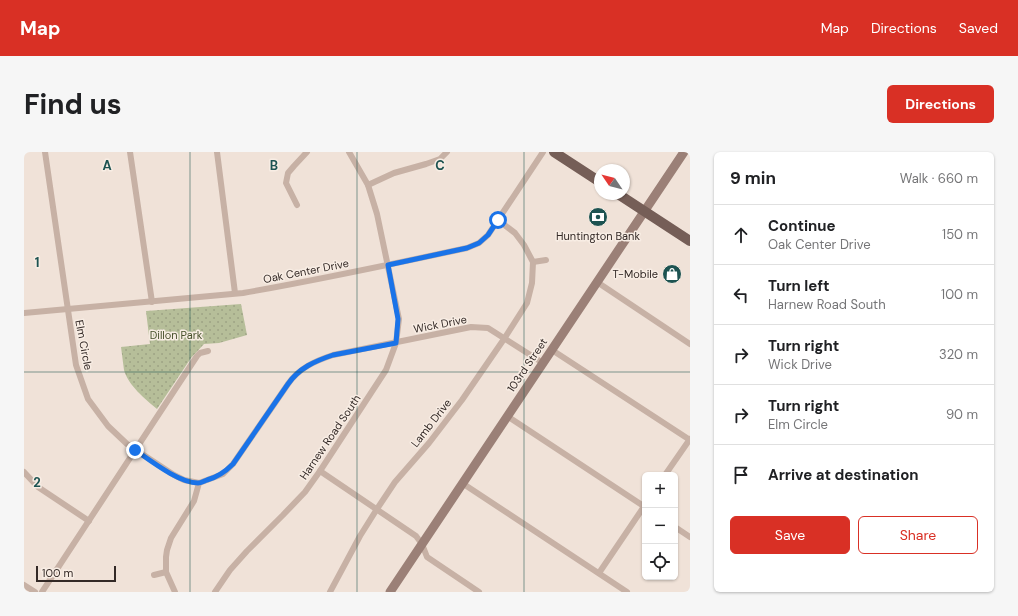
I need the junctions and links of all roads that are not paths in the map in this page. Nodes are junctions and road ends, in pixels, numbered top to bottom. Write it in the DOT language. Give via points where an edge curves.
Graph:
graph roads {
  1 [pos="45,152"];
  2 [pos="130,152"];
  3 [pos="216,152"];
  4 [pos="307,152"];
  5 [pos="349,152"];
  6 [pos="448,152"];
  7 [pos="543,152"];
  8 [pos="554,152"];
  9 [pos="684,152"];
  10 [pos="594,178"];
  11 [pos="368,184"];
  12 [pos="627,200"];
  13 [pos="297,205"];
  14 [pos="644,211"];
  15 [pos="498,220"];
  16 [pos="690,241"];
  17 [pos="546,260"];
  18 [pos="533,262"];
  19 [pos="388,265"];
  20 [pos="597,282"];
  21 [pos="235,294"];
  22 [pos="152,302"];
  23 [pos="67,310"];
  24 [pos="24,314"];
  25 [pos="504,339"];
  26 [pos="396,343"];
  27 [pos="690,344"];
  28 [pos="552,350"];
  29 [pos="208,351"];
  30 [pos="543,363"];
  31 [pos="507,416"];
  32 [pos="690,440"];
  33 [pos="135,450"];
  34 [pos="320,471"];
  35 [pos="24,472"];
  36 [pos="668,472"];
  37 [pos="199,483"];
  38 [pos="462,483"];
  39 [pos="642,504"];
  40 [pos="377,508"];
  41 [pos="644,508"];
  42 [pos="89,521"];
  43 [pos="678,529"];
  44 [pos="690,537"];
  45 [pos="422,544"];
  46 [pos="166,572"];
  47 [pos="599,574"];
  48 [pos="154,575"];
  49 [pos="24,585"];
  50 [pos="35,592"];
  51 [pos="42,592"];
  52 [pos="175,592"];
  53 [pos="215,592"];
  54 [pos="330,592"];
  55 [pos="390,592"];
  56 [pos="479,592"];
  57 [pos="627,592"];
  1 -- 23 [label="street, Elm Circle"];
  2 -- 22 [label="street"];
  3 -- 21 [label="street"];
  4 -- 13 [label="street" via="288,173 286,183"];
  5 -- 11 [label="street, Harnew Road South"];
  6 -- 11 [label="street" via="440,159"];
  7 -- 15 [label="street, Oak Center Drive"];
  8 -- 10 [label="main road"];
  9 -- 14 [label="main road, 103rd Street"];
  11 -- 19 [label="street, Harnew Road South"];
  12 -- 14 [label="main road"];
  14 -- 16 [label="main road"];
  14 -- 20 [label="main road, 103rd Street"];
  15 -- 18 [label="street" via="515,233"];
  15 -- 19 [label="street, Oak Center Drive" via="488,235 479,243 467,248"];
  17 -- 18 [label="street"];
  18 -- 25 [label="street, Lamb Drive" via="532,284 527,303"];
  19 -- 21 [label="street, Oak Center Drive"];
  19 -- 26 [label="street, Harnew Road South" via="398,319"];
  20 -- 27 [label="street"];
  20 -- 28 [label="main road, 103rd Street"];
  21 -- 22 [label="street, Oak Center Drive"];
  22 -- 23 [label="street, Oak Center Drive"];
  23 -- 24 [label="street, Oak Center Drive"];
  23 -- 33 [label="street, Elm Circle" via="76,365 88,399 108,426"];
  25 -- 26 [label="street, Wick Drive" via="488,328 471,327"];
  25 -- 30 [label="street, Wick Drive"];
  25 -- 40 [label="street, Lamb Drive" via="462,400"];
  26 -- 34 [label="street, Harnew Road South" via="386,370"];
  26 -- 37 [label="street, Wick Drive" via="333,355 313,362 299,371 233,464 223,474"];
  28 -- 30 [label="main road, 103rd Street"];
  28 -- 32 [label="street"];
  29 -- 33 [label="street" via="197,356"];
  30 -- 31 [label="main road, 103rd Street"];
  31 -- 38 [label="main road, 103rd Street"];
  31 -- 39 [label="street"];
  32 -- 36 [label="street"];
  33 -- 37 [label="street, Elm Circle" via="174,475"];
  33 -- 42 [label="street"];
  34 -- 40 [label="street"];
  34 -- 53 [label="street, Harnew Road South" via="305,492 230,570"];
  35 -- 42 [label="street" via="38,487"];
  37 -- 46 [label="street" via="194,501 169,544"];
  38 -- 45 [label="main road, 103rd Street"];
  38 -- 47 [label="street"];
  40 -- 45 [label="street" via="416,536"];
  40 -- 54 [label="street, Lamb Drive"];
  41 -- 47 [label="street"];
  42 -- 51 [label="street"];
  43 -- 44 [label="street"];
  45 -- 55 [label="main road, 103rd Street"];
  45 -- 56 [label="street" via="427,557"];
  46 -- 48 [label="street"];
  46 -- 52 [label="street"];
  47 -- 57 [label="street"];
  49 -- 50 [label="street"];
}
